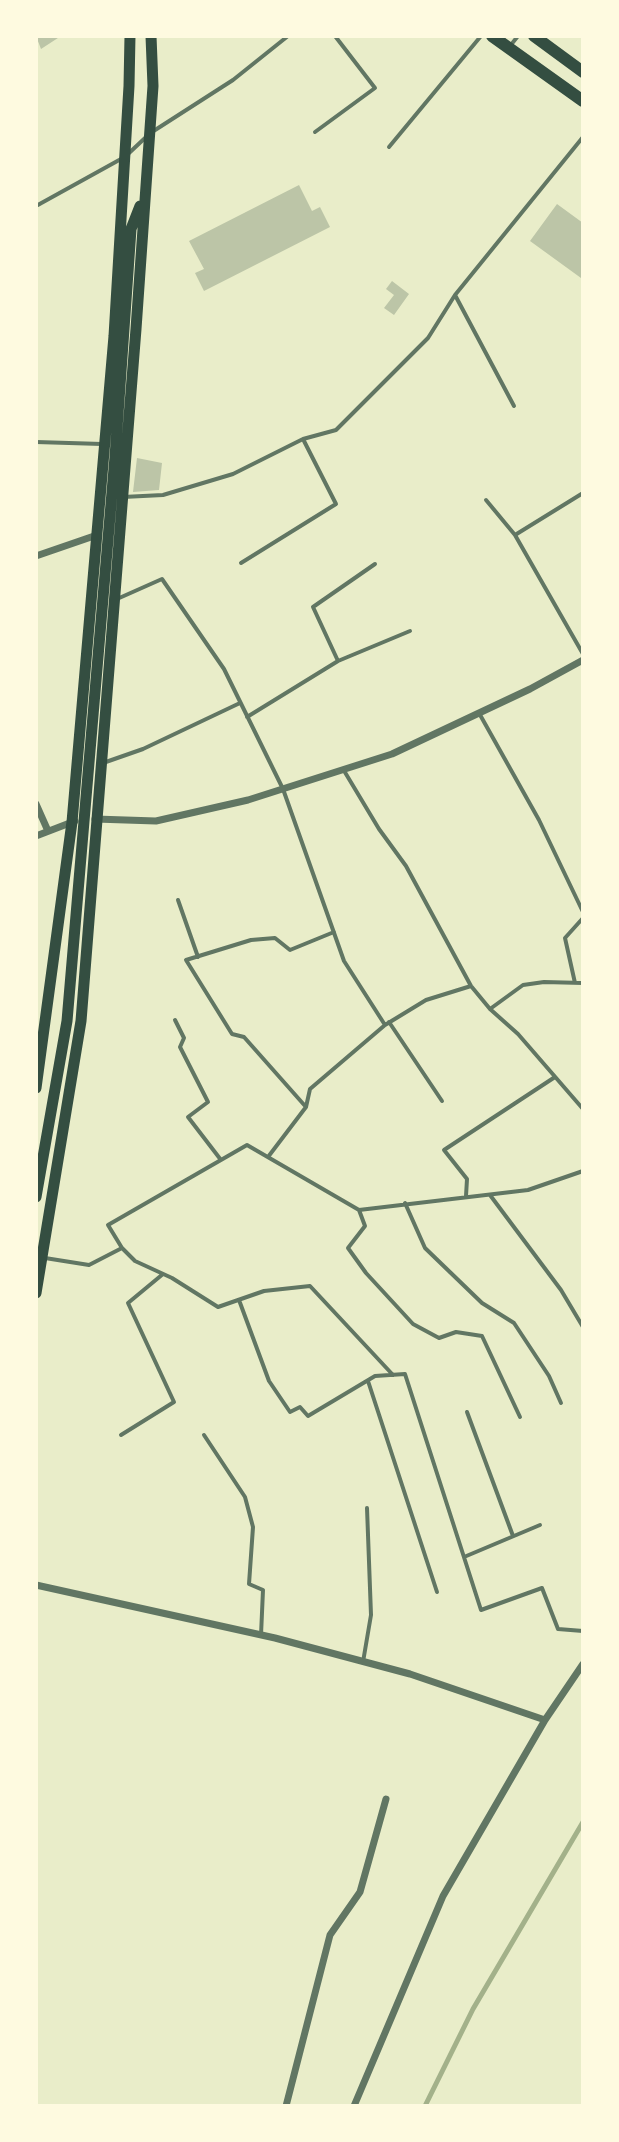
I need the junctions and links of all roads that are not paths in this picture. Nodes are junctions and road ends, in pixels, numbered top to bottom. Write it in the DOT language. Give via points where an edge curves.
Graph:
graph roads {
  1 [pos="130,36"];
  2 [pos="151,36"];
  3 [pos="288,36"];
  4 [pos="335,36"];
  5 [pos="481,36"];
  6 [pos="492,36"];
  7 [pos="518,36"];
  8 [pos="534,36"];
  9 [pos="509,48"];
  10 [pos="583,72"];
  11 [pos="583,101"];
  12 [pos="315,132"];
  13 [pos="149,134"];
  14 [pos="583,137"];
  15 [pos="389,147"];
  16 [pos="125,157"];
  17 [pos="123,192"];
  18 [pos="145,195"];
  19 [pos="36,206"];
  20 [pos="131,229"];
  21 [pos="455,295"];
  22 [pos="514,406"];
  23 [pos="303,439"];
  24 [pos="36,442"];
  25 [pos="105,444"];
  26 [pos="583,493"];
  27 [pos="122,497"];
  28 [pos="486,500"];
  29 [pos="119,534"];
  30 [pos="97,535"];
  31 [pos="515,535"];
  32 [pos="36,556"];
  33 [pos="241,563"];
  34 [pos="375,564"];
  35 [pos="114,601"];
  36 [pos="410,631"];
  37 [pos="583,657"];
  38 [pos="338,661"];
  39 [pos="240,703"];
  40 [pos="479,713"];
  41 [pos="247,717"];
  42 [pos="101,763"];
  43 [pos="343,769"];
  44 [pos="283,789"];
  45 [pos="36,804"];
  46 [pos="96,818"];
  47 [pos="72,822"];
  48 [pos="48,831"];
  49 [pos="36,836"];
  50 [pos="178,900"];
  51 [pos="583,915"];
  52 [pos="334,932"];
  53 [pos="198,957"];
  54 [pos="575,983"];
  55 [pos="583,983"];
  56 [pos="471,986"];
  57 [pos="490,1009"];
  58 [pos="175,1020"];
  59 [pos="387,1023"];
  60 [pos="555,1077"];
  61 [pos="36,1088"];
  62 [pos="442,1101"];
  63 [pos="306,1107"];
  64 [pos="583,1109"];
  65 [pos="268,1157"];
  66 [pos="221,1160"];
  67 [pos="583,1171"];
  68 [pos="490,1194"];
  69 [pos="466,1196"];
  70 [pos="36,1197"];
  71 [pos="405,1203"];
  72 [pos="359,1210"];
  73 [pos="122,1248"];
  74 [pos="39,1259"];
  75 [pos="163,1274"];
  76 [pos="36,1293"];
  77 [pos="239,1300"];
  78 [pos="583,1327"];
  79 [pos="393,1375"];
  80 [pos="368,1380"];
  81 [pos="561,1403"];
  82 [pos="467,1412"];
  83 [pos="520,1417"];
  84 [pos="121,1435"];
  85 [pos="204,1435"];
  86 [pos="367,1508"];
  87 [pos="540,1525"];
  88 [pos="513,1536"];
  89 [pos="464,1557"];
  90 [pos="36,1585"];
  91 [pos="437,1592"];
  92 [pos="583,1631"];
  93 [pos="261,1635"];
  94 [pos="363,1662"];
  95 [pos="583,1664"];
  96 [pos="545,1720"];
  97 [pos="386,1799"];
  98 [pos="286,2106"];
  99 [pos="354,2106"];
  1 -- 16 [label="main road"];
  2 -- 13 [label="main road"];
  3 -- 13 [label="lane" via="233,80"];
  4 -- 12 [label="lane" via="375,88"];
  5 -- 15 [label="lane"];
  6 -- 9 [label="main road"];
  7 -- 9 [label="lane"];
  8 -- 10 [label="main road"];
  9 -- 11 [label="main road"];
  13 -- 16 [label="lane"];
  13 -- 18 [label="main road"];
  14 -- 21 [label="lane"];
  16 -- 17 [label="main road"];
  16 -- 19 [label="lane"];
  17 -- 20 [label="main road"];
  17 -- 25 [label="main road"];
  18 -- 20 [label="main road"];
  18 -- 27 [label="main road"];
  20 -- 70 [label="main road" via="67,1021"];
  21 -- 22 [label="lane"];
  21 -- 23 [label="lane" via="428,338 336,430"];
  23 -- 27 [label="lane" via="233,474 163,495"];
  23 -- 33 [label="lane" via="336,504"];
  24 -- 25 [label="lane"];
  25 -- 30 [label="main road"];
  26 -- 31 [label="lane"];
  27 -- 29 [label="main road"];
  28 -- 31 [label="lane"];
  29 -- 30 [label="street"];
  29 -- 35 [label="main road"];
  30 -- 32 [label="street"];
  30 -- 47 [label="main road"];
  31 -- 37 [label="lane"];
  34 -- 38 [label="lane" via="313,607"];
  35 -- 39 [label="lane" via="162,579 224,669"];
  35 -- 42 [label="main road"];
  36 -- 38 [label="lane"];
  37 -- 40 [label="street"];
  38 -- 41 [label="lane"];
  39 -- 41 [label="lane"];
  39 -- 42 [label="lane"];
  40 -- 43 [label="street" via="392,754"];
  40 -- 51 [label="lane" via="539,820"];
  41 -- 44 [label="lane"];
  42 -- 46 [label="main road"];
  43 -- 44 [label="street"];
  43 -- 56 [label="lane" via="406,866"];
  44 -- 46 [label="street" via="156,821"];
  44 -- 52 [label="lane"];
  45 -- 48 [label="street"];
  46 -- 47 [label="street"];
  46 -- 74 [label="main road" via="81,1021"];
  47 -- 48 [label="street"];
  47 -- 61 [label="main road"];
  48 -- 49 [label="street"];
  50 -- 53 [label="lane"];
  51 -- 54 [label="lane" via="565,938"];
  52 -- 53 [label="lane" via="290,950 275,938"];
  52 -- 59 [label="lane" via="344,961"];
  53 -- 63 [label="lane" via="186,960 232,1034 244,1037"];
  54 -- 55 [label="lane"];
  54 -- 57 [label="lane" via="523,985"];
  56 -- 57 [label="lane"];
  56 -- 59 [label="lane" via="426,1000"];
  57 -- 60 [label="lane"];
  58 -- 66 [label="lane" via="184,1038 180,1047 208,1102 188,1117"];
  59 -- 62 [label="lane"];
  59 -- 63 [label="lane" via="310,1089"];
  60 -- 64 [label="lane"];
  60 -- 69 [label="lane" via="444,1150 467,1179"];
  63 -- 65 [label="lane"];
  65 -- 66 [label="lane" via="247,1145"];
  65 -- 72 [label="lane"];
  66 -- 73 [label="lane" via="108,1225"];
  67 -- 68 [label="lane" via="528,1190"];
  68 -- 69 [label="lane"];
  68 -- 78 [label="lane"];
  69 -- 71 [label="lane"];
  71 -- 72 [label="lane"];
  71 -- 81 [label="lane" via="425,1248 482,1303 514,1323"];
  72 -- 83 [label="lane" via="365,1226 348,1248 366,1273 413,1324 439,1338 456,1332 482,1336"];
  73 -- 74 [label="lane" via="89,1265"];
  73 -- 75 [label="lane" via="135,1261"];
  74 -- 76 [label="main road"];
  75 -- 77 [label="lane" via="218,1307"];
  75 -- 84 [label="lane" via="128,1303 174,1402"];
  77 -- 79 [label="lane" via="310,1286"];
  77 -- 80 [label="lane" via="269,1381 290,1412 300,1407 308,1416"];
  79 -- 80 [label="lane"];
  79 -- 89 [label="lane" via="405,1374"];
  80 -- 91 [label="lane"];
  82 -- 88 [label="lane"];
  85 -- 93 [label="lane" via="245,1497 253,1527 249,1584 263,1590"];
  86 -- 94 [label="lane" via="371,1615"];
  87 -- 88 [label="lane"];
  88 -- 89 [label="lane"];
  89 -- 92 [label="lane" via="481,1610 542,1588 558,1629"];
  90 -- 93 [label="street"];
  93 -- 94 [label="street"];
  94 -- 96 [label="street"];
  95 -- 96 [label="street"];
  96 -- 99 [label="street" via="443,1896"];
  97 -- 98 [label="street" via="360,1892 330,1935"];
}
